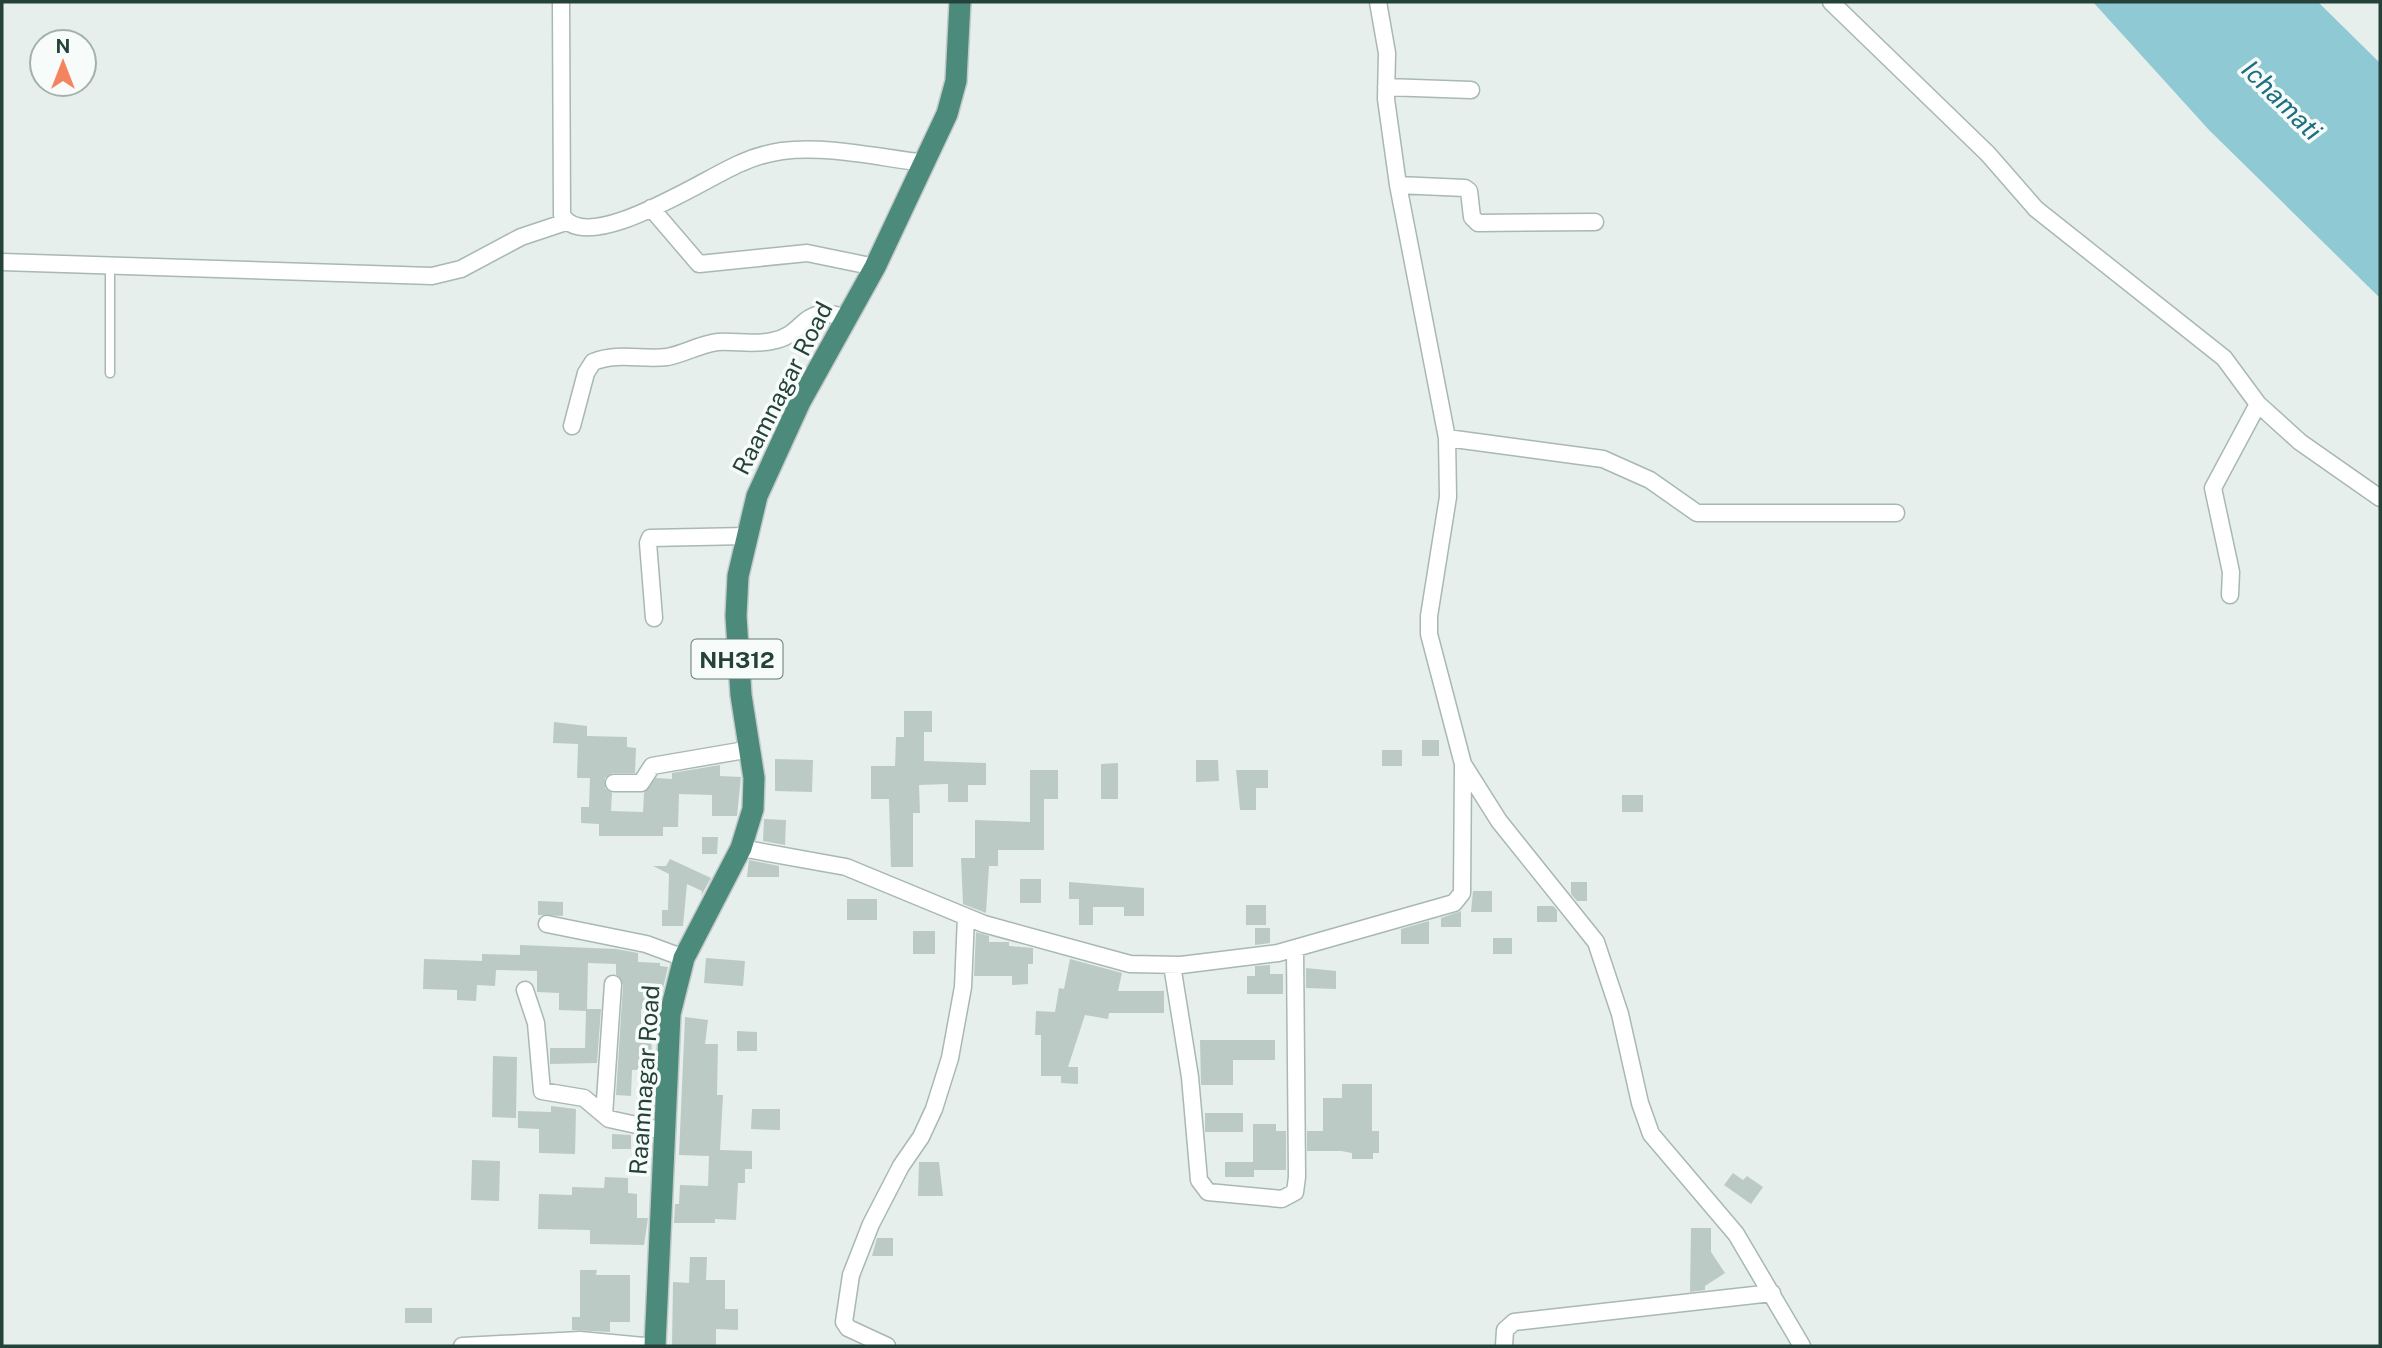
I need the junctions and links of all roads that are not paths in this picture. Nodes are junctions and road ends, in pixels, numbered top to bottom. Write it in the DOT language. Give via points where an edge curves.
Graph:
graph roads {
  1 [pos="561,2"];
  2 [pos="960,2"];
  3 [pos="1378,2"];
  4 [pos="1831,2"];
  5 [pos="1386,87"];
  6 [pos="1471,90"];
  7 [pos="926,163"];
  8 [pos="1398,185"];
  9 [pos="652,208"];
  10 [pos="566,222"];
  11 [pos="1595,222"];
  12 [pos="2,262"];
  13 [pos="110,265"];
  14 [pos="875,267"];
  15 [pos="848,318"];
  16 [pos="110,373"];
  17 [pos="2258,404"];
  18 [pos="572,426"];
  19 [pos="1447,438"];
  20 [pos="2380,498"];
  21 [pos="1896,513"];
  22 [pos="746,536"];
  23 [pos="2230,595"];
  24 [pos="654,618"];
  25 [pos="751,749"];
  26 [pos="1463,764"];
  27 [pos="614,783"];
  28 [pos="741,848"];
  29 [pos="966,917"];
  30 [pos="547,923"];
  31 [pos="1295,949"];
  32 [pos="684,958"];
  33 [pos="1172,965"];
  34 [pos="612,984"];
  35 [pos="525,990"];
  36 [pos="604,1115"];
  37 [pos="664,1131"];
  38 [pos="1772,1293"];
  39 [pos="462,1346"];
  40 [pos="644,1346"];
  41 [pos="655,1346"];
  42 [pos="887,1346"];
  43 [pos="1504,1346"];
  44 [pos="1802,1346"];
  1 -- 10 [label="street" via="562,215"];
  2 -- 7 [label="highway, Raamnagar Road / NH312" via="956,81"];
  3 -- 5 [label="street" via="1387,53"];
  4 -- 17 [label="street" via="1988,154 2036,209 2224,358"];
  5 -- 6 [label="street"];
  5 -- 8 [label="street"];
  7 -- 9 [label="street" via="784,151 740,163"];
  7 -- 14 [label="highway, Raamnagar Road / NH312"];
  8 -- 11 [label="street" via="1465,188 1478,223"];
  8 -- 19 [label="street"];
  9 -- 10 [label="street" via="605,225 585,228"];
  9 -- 14 [label="street" via="699,264 807,253"];
  10 -- 13 [label="street" via="521,237 446,275"];
  12 -- 13 [label="street"];
  13 -- 16 [label="lane"];
  14 -- 15 [label="highway, Raamnagar Road / NH312"];
  15 -- 18 [label="street" via="818,313 777,341 718,342 668,357 616,355 593,362"];
  15 -- 22 [label="highway, Raamnagar Road / NH312" via="777,451"];
  17 -- 20 [label="street" via="2300,442"];
  17 -- 23 [label="street" via="2213,488 2231,572"];
  19 -- 21 [label="street" via="1603,459 1650,480 1697,513"];
  19 -- 26 [label="street" via="1448,497 1429,634"];
  22 -- 24 [label="street" via="650,538"];
  22 -- 25 [label="highway, Raamnagar Road / NH312" via="738,576 736,626"];
  25 -- 27 [label="street" via="652,766 641,783"];
  25 -- 28 [label="highway, Raamnagar Road / NH312" via="753,809"];
  26 -- 31 [label="street" via="1462,893 1454,903"];
  26 -- 38 [label="street" via="1499,821 1596,942 1651,1133 1736,1234"];
  28 -- 29 [label="street" via="846,867"];
  28 -- 32 [label="highway, Raamnagar Road / NH312"];
  29 -- 33 [label="street" via="1130,964"];
  29 -- 42 [label="street" via="959,1014 934,1110 871,1224 851,1275 844,1322"];
  30 -- 32 [label="street" via="646,944"];
  31 -- 33 [label="street"];
  31 -- 33 [label="street" via="1297,1177 1295,1192 1282,1199 1208,1192 1199,1180 1190,1077"];
  32 -- 37 [label="highway, Raamnagar Road / NH312" via="670,1014"];
  34 -- 36 [label="street"];
  35 -- 36 [label="street" via="536,1023 540,1089 587,1099"];
  36 -- 37 [label="street"];
  37 -- 41 [label="highway, Raamnagar Road / NH312"];
  38 -- 43 [label="street" via="1514,1322 1506,1330"];
  38 -- 44 [label="street"];
  39 -- 40 [label="street" via="580,1340"];
}
